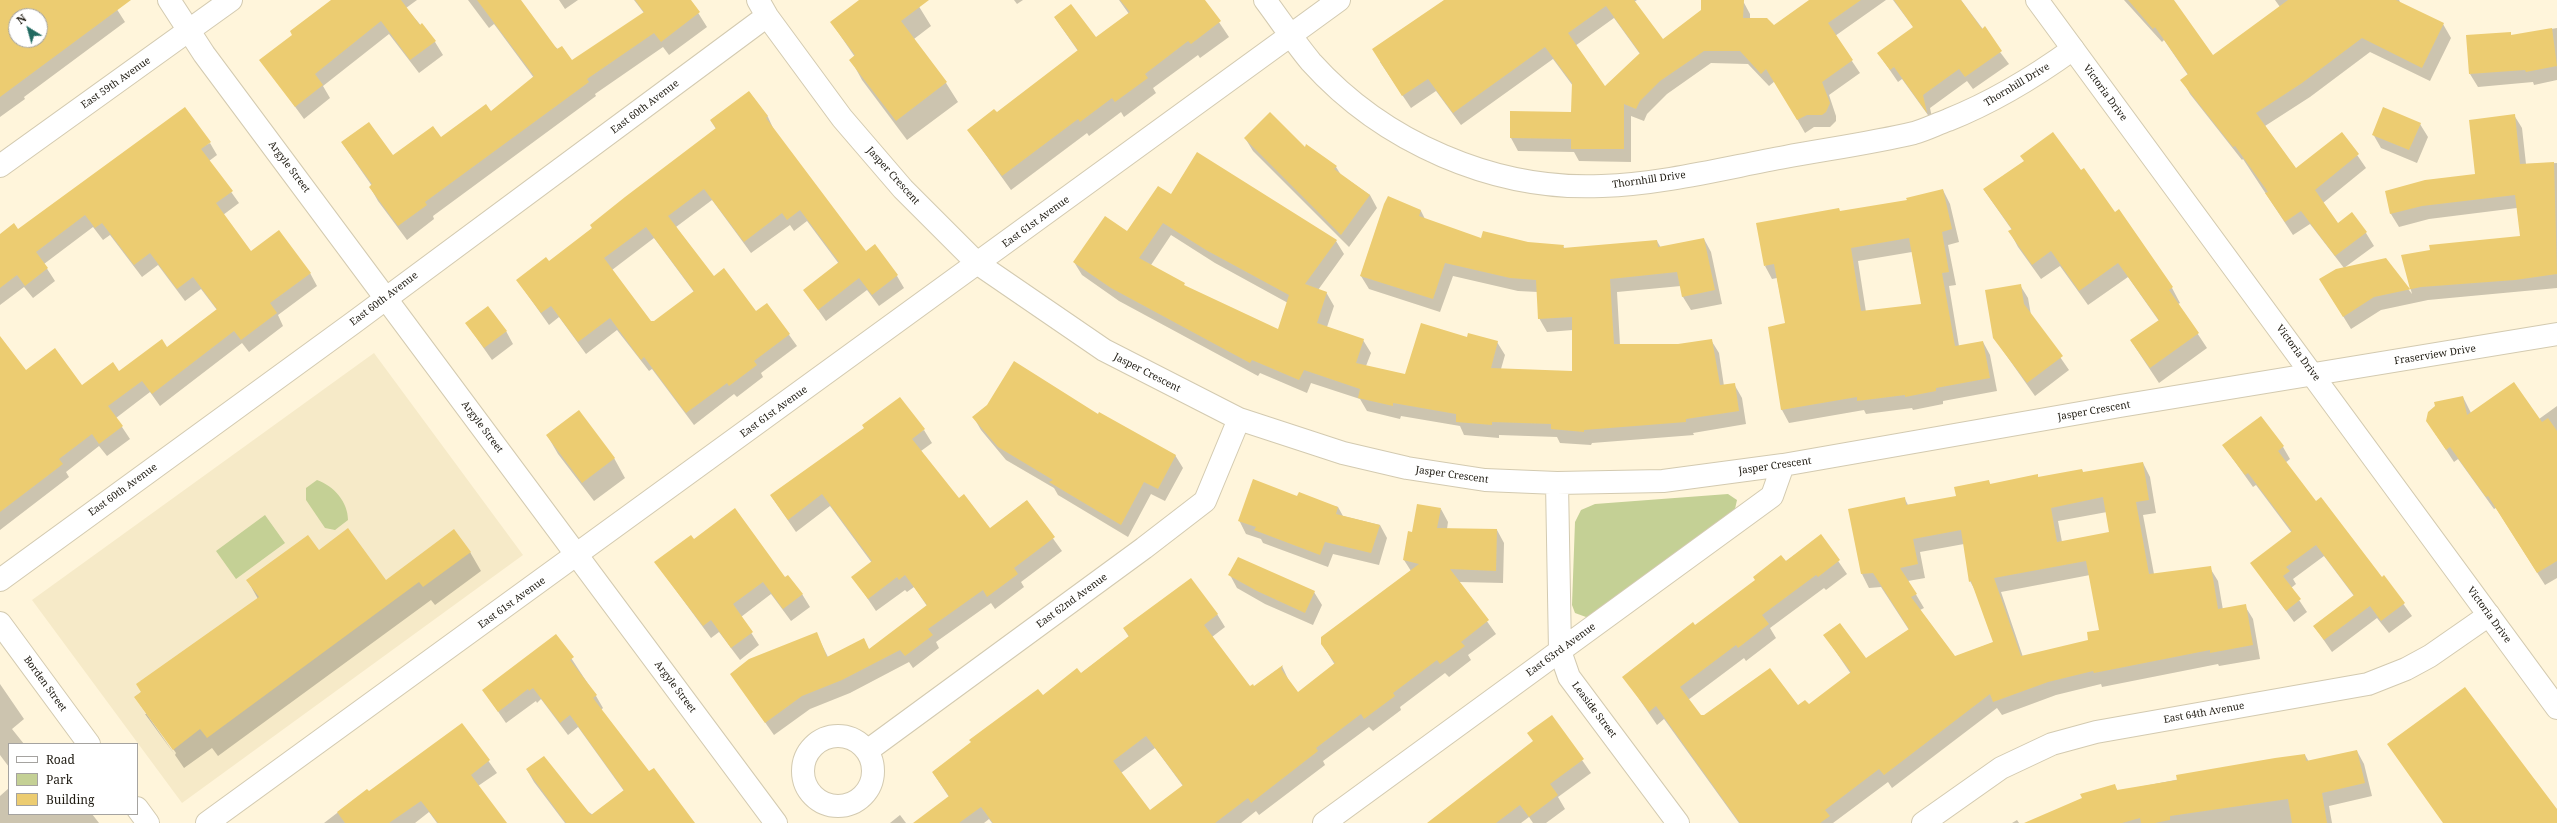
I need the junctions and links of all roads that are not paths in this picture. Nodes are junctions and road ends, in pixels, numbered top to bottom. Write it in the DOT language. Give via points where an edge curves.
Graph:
graph roads {
  1 [pos="169,0"];
  2 [pos="231,0"];
  3 [pos="1265,0"];
  4 [pos="1339,0"];
  5 [pos="2037,0"];
  6 [pos="762,8"];
  7 [pos="189,31"];
  8 [pos="1292,35"];
  9 [pos="2073,49"];
  10 [pos="0,166"];
  11 [pos="977,263"];
  12 [pos="386,298"];
  13 [pos="2557,334"];
  14 [pos="2314,375"];
  15 [pos="1239,419"];
  16 [pos="1783,466"];
  17 [pos="1557,483"];
  18 [pos="578,555"];
  19 [pos="0,580"];
  20 [pos="2489,615"];
  21 [pos="0,623"];
  22 [pos="1560,651"];
  23 [pos="2557,708"];
  24 [pos="88,743"];
  25 [pos="867,751"];
  26 [pos="138,809"];
  27 [pos="772,822"];
  28 [pos="148,823"];
  29 [pos="207,823"];
  30 [pos="1324,823"];
  31 [pos="1678,823"];
  32 [pos="1923,823"];
  1 -- 7 [label="street, Argyle Street"];
  2 -- 7 [label="street, East 59th Avenue"];
  3 -- 8 [label="street, Thornhill Drive"];
  4 -- 8 [label="street, East 61st Avenue"];
  5 -- 9 [label="street, Victoria Drive"];
  6 -- 11 [label="street, Jasper Crescent" via="842,118 902,189"];
  6 -- 12 [label="street, East 60th Avenue"];
  7 -- 10 [label="street, East 59th Avenue"];
  7 -- 12 [label="street, Argyle Street"];
  8 -- 9 [label="street, Thornhill Drive" via="1312,62 1352,102 1395,133 1471,166 1505,176 1556,185 1602,186 1677,177 1916,133 1988,104"];
  8 -- 11 [label="street, East 61st Avenue"];
  9 -- 14 [label="street, Victoria Drive"];
  11 -- 15 [label="street, Jasper Crescent" via="1104,350"];
  11 -- 18 [label="street, East 61st Avenue"];
  12 -- 18 [label="street, Argyle Street"];
  12 -- 19 [label="street, East 60th Avenue"];
  13 -- 14 [label="street, Fraserview Drive"];
  14 -- 16 [label="street, Jasper Crescent"];
  14 -- 20 [label="street, Victoria Drive"];
  15 -- 17 [label="street, Jasper Crescent" via="1343,453 1407,468 1485,480"];
  15 -- 25 [label="street, East 62nd Avenue" via="1205,501"];
  16 -- 17 [label="street, Jasper Crescent" via="1663,481"];
  16 -- 22 [label="street, East 63rd Avenue" via="1772,496"];
  17 -- 22 [label="street, Leaside Street"];
  18 -- 27 [label="street, Argyle Street"];
  18 -- 29 [label="street, East 61st Avenue"];
  20 -- 23 [label="street, Victoria Drive"];
  20 -- 32 [label="street, East 64th Avenue" via="2430,656 2368,684 2096,732 2052,744 2001,768"];
  21 -- 24 [label="street, Borden Street"];
  22 -- 30 [label="street, East 63rd Avenue"];
  22 -- 31 [label="street, Leaside Street" via="1570,677"];
  26 -- 28 [label="street"];
}
